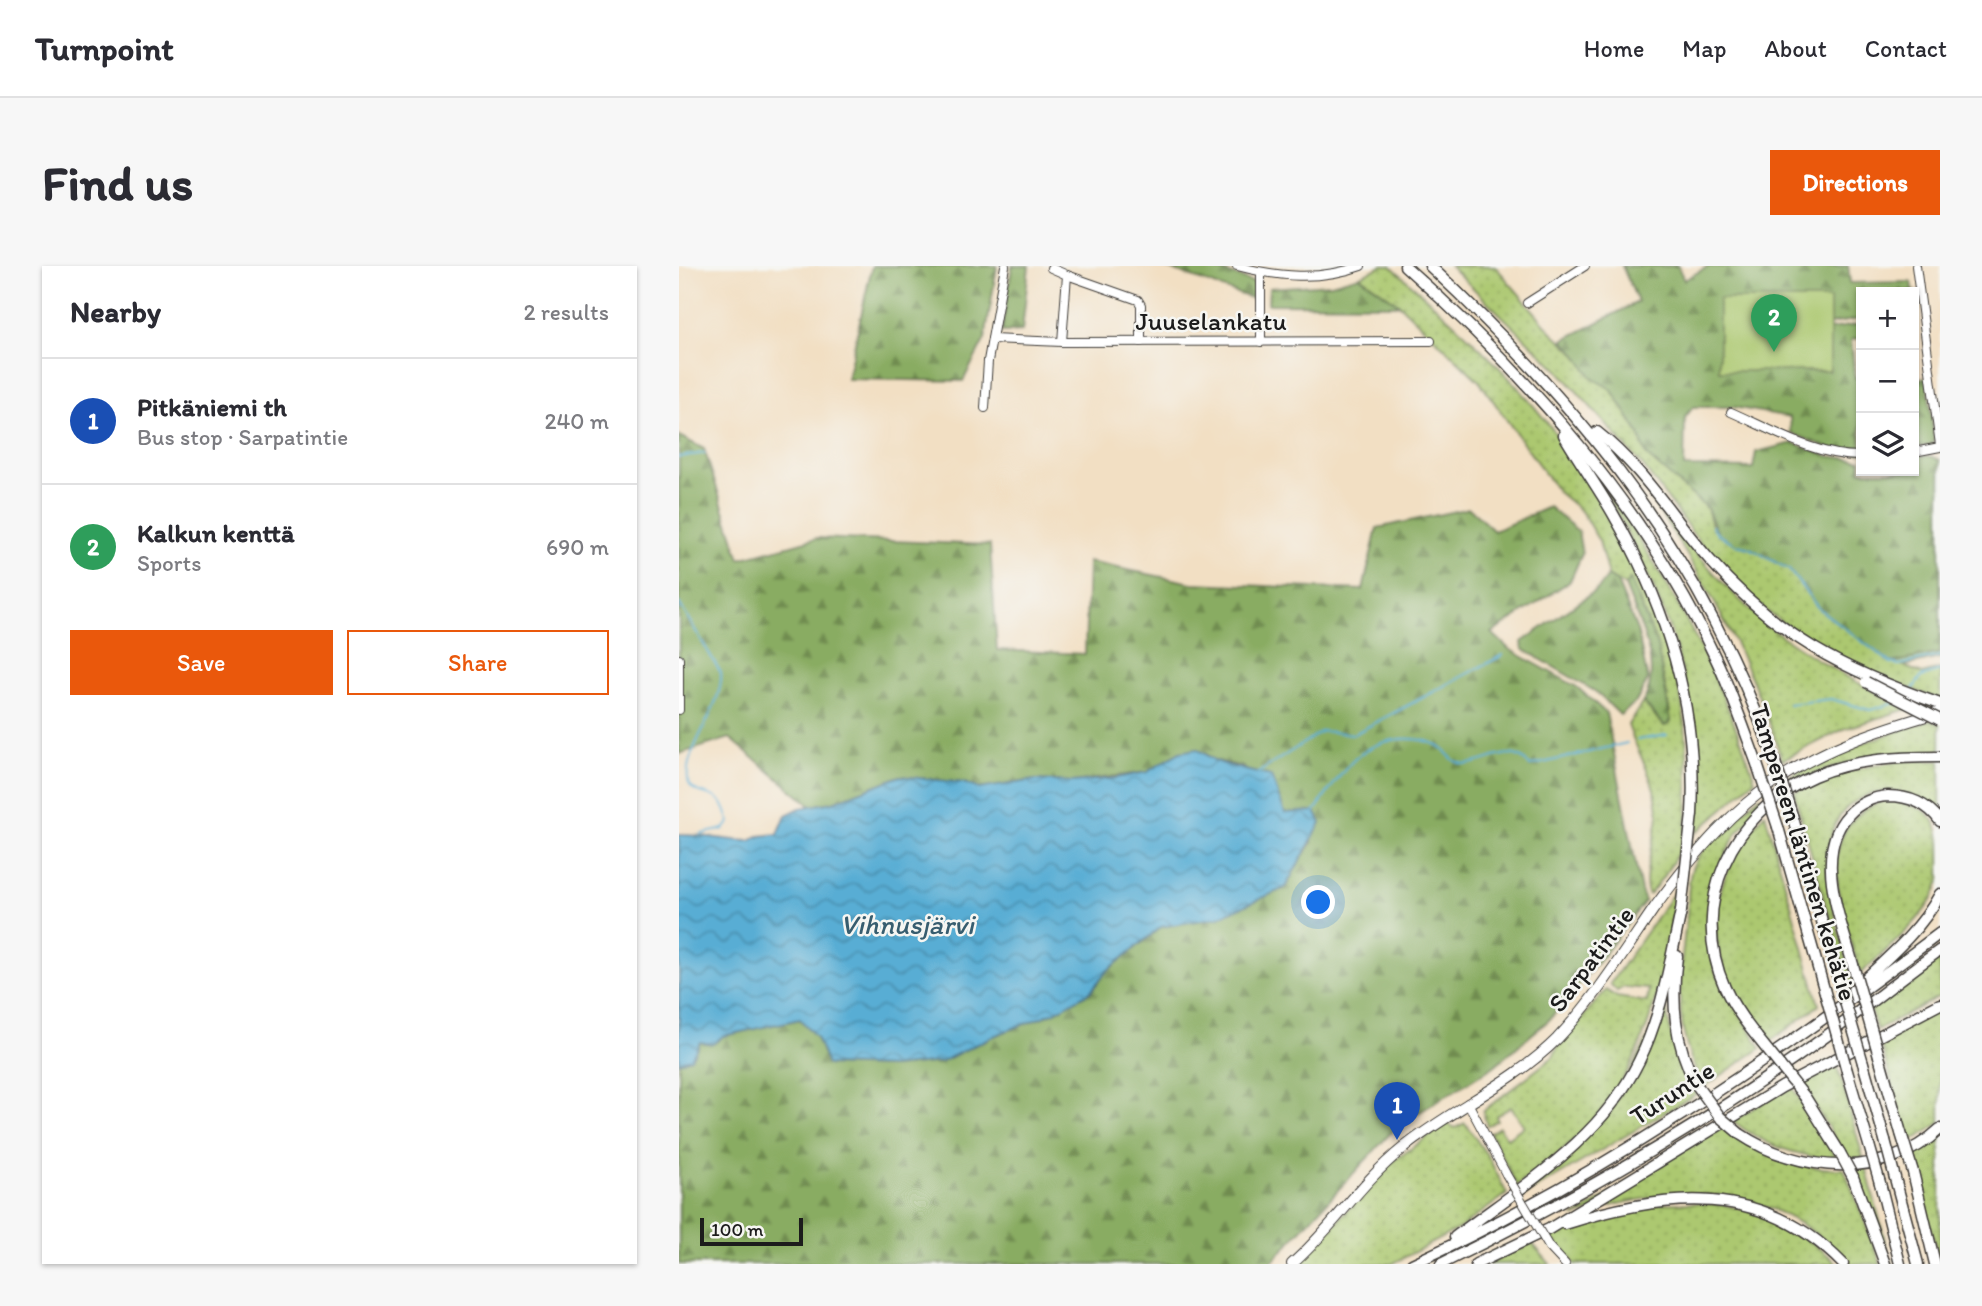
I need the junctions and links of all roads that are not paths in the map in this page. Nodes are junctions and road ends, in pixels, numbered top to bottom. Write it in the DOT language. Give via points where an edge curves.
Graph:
graph roads {
  1 [pos="1005,266"];
  2 [pos="1237,266"];
  3 [pos="1361,266"];
  4 [pos="1405,266"];
  5 [pos="1430,266"];
  6 [pos="1585,266"];
  7 [pos="1916,266"];
  8 [pos="1051,268"];
  9 [pos="1261,272"];
  10 [pos="1067,275"];
  11 [pos="1527,303"];
  12 [pos="992,339"];
  13 [pos="1431,341"];
  14 [pos="1062,342"];
  15 [pos="1141,342"];
  16 [pos="1261,342"];
  17 [pos="985,408"];
  18 [pos="1548,408"];
  19 [pos="1731,412"];
  20 [pos="1576,415"];
  21 [pos="1940,446"];
  22 [pos="1919,451"];
  23 [pos="1856,456"];
  24 [pos="679,659"];
  25 [pos="1867,679"];
  26 [pos="1940,704"];
  27 [pos="679,710"];
  28 [pos="1940,712"];
  29 [pos="1940,719"];
  30 [pos="1940,757"];
  31 [pos="1940,821"];
  32 [pos="1940,894"];
  33 [pos="1681,911"];
  34 [pos="1940,933"];
  35 [pos="1940,950"];
  36 [pos="1940,1004"];
  37 [pos="1819,1022"];
  38 [pos="1468,1103"];
  39 [pos="1940,1129"];
  40 [pos="1549,1228"];
  41 [pos="1435,1253"];
  42 [pos="1292,1264"];
  43 [pos="1412,1264"];
  44 [pos="1441,1264"];
  45 [pos="1475,1264"];
  46 [pos="1565,1264"];
  47 [pos="1843,1264"];
  48 [pos="1885,1264"];
  49 [pos="1900,1264"];
  50 [pos="1918,1264"];
  51 [pos="1935,1264"];
  1 -- 12 [label="street"];
  2 -- 9 [label="street"];
  3 -- 9 [label="street" via="1311,276"];
  4 -- 18 [label="highway, Tampereen läntinen kehätie"];
  5 -- 20 [label="highway, Tampereen läntinen kehätie"];
  6 -- 11 [label="street"];
  7 -- 21 [label="street"];
  8 -- 10 [label="street"];
  9 -- 16 [label="street"];
  10 -- 14 [label="street"];
  10 -- 15 [label="street" via="1138,300"];
  12 -- 14 [label="street, Juuselankatu"];
  12 -- 17 [label="street"];
  13 -- 16 [label="street, Juuselankatu"];
  14 -- 15 [label="street, Juuselankatu"];
  15 -- 16 [label="street, Juuselankatu"];
  18 -- 33 [label="highway, bridge" via="1629,542 1670,640 1684,690 1693,743 1692,814"];
  18 -- 49 [label="highway, Tampereen läntinen kehätie, bridge" via="1616,492 1671,575 1715,657 1778,827"];
  19 -- 23 [label="street" via="1808,444"];
  20 -- 25 [label="highway" via="1625,454 1709,559 1763,614 1788,634"];
  20 -- 50 [label="highway, Tampereen läntinen kehätie, bridge" via="1631,483 1685,565 1730,650 1772,753"];
  21 -- 22 [label="street"];
  24 -- 27 [label="street"];
  25 -- 26 [label="highway"];
  25 -- 29 [label="highway, bridge"];
  28 -- 38 [label="main road, Sarpatintie" via="1841,743 1753,796 1696,854 1592,998 1555,1041"];
  30 -- 48 [label="highway, bridge" via="1867,761 1814,776 1764,806 1738,837 1715,889 1711,923 1713,952 1732,1003 1805,1097 1840,1153"];
  31 -- 51 [label="highway, bridge" via="1917,801 1883,797 1860,805 1840,826 1833,843 1832,873"];
  32 -- 37 [label="highway" via="1901,944"];
  33 -- 39 [label="highway, bridge" via="1674,984 1675,1023 1684,1059 1720,1117 1740,1134 1777,1155 1833,1166 1896,1155"];
  33 -- 41 [label="highway" via="1654,1023 1619,1097 1577,1144"];
  34 -- 37 [label="highway, Turuntie"];
  35 -- 44 [label="highway, Turuntie" via="1826,1036 1689,1127 1565,1200"];
  36 -- 40 [label="highway" via="1782,1087"];
  37 -- 41 [label="highway, Turuntie" via="1657,1131"];
  38 -- 42 [label="main road, Sarpatintie" via="1371,1176"];
  38 -- 46 [label="street, bridge" via="1549,1247"];
  40 -- 45 [label="highway"];
  40 -- 47 [label="highway" via="1643,1203 1711,1199 1777,1217"];
  41 -- 43 [label="highway, Turuntie"];
}
